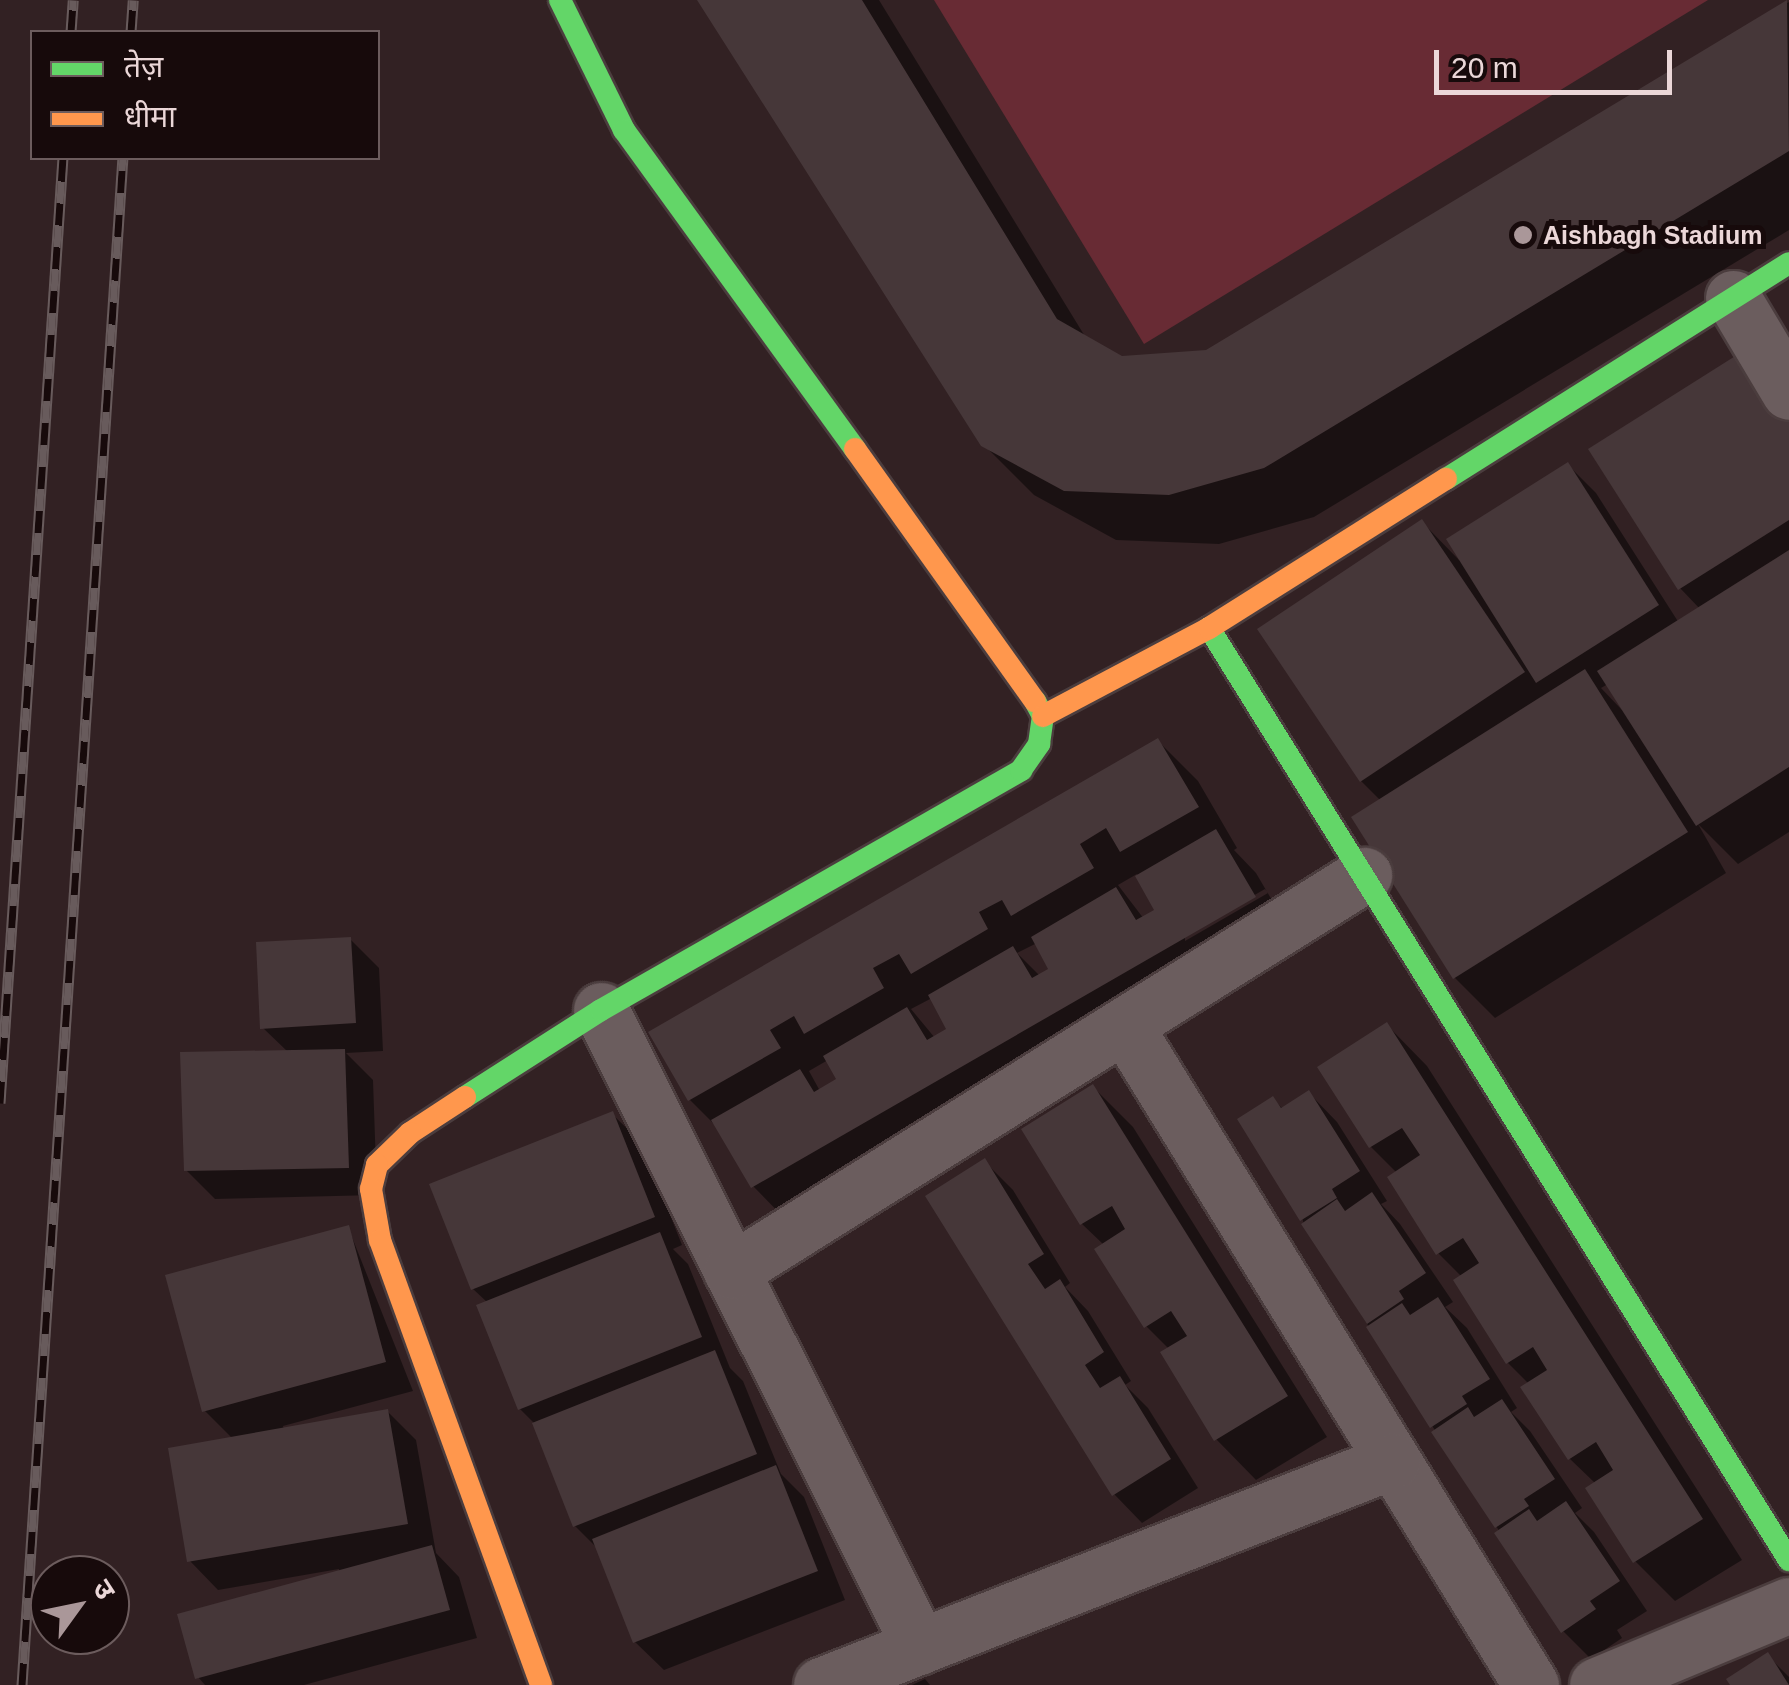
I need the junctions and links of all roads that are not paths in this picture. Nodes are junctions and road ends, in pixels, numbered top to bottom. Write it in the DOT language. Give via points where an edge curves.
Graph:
graph roads {
  1 [pos="560,0"];
  2 [pos="1789,263"];
  3 [pos="1733,298"];
  4 [pos="1789,392"];
  5 [pos="1209,628"];
  6 [pos="1042,716"];
  7 [pos="1364,875"];
  8 [pos="601,1010"];
  9 [pos="1125,1026"];
  10 [pos="731,1271"];
  11 [pos="1393,1461"];
  12 [pos="1789,1560"];
  13 [pos="1789,1605"];
  14 [pos="920,1646"];
  15 [pos="540,1685"];
  16 [pos="821,1685"];
  17 [pos="1532,1685"];
  18 [pos="1597,1685"];
  1 -- 6 [label="main road" via="624,130"];
  2 -- 3 [label="main road"];
  3 -- 4 [label="street"];
  3 -- 5 [label="main road"];
  5 -- 6 [label="main road"];
  5 -- 7 [label="main road"];
  6 -- 8 [label="main road" via="1039,744 1021,770"];
  7 -- 9 [label="street"];
  7 -- 12 [label="main road"];
  8 -- 10 [label="street"];
  8 -- 15 [label="main road" via="410,1133 378,1166 370,1189 380,1240"];
  9 -- 10 [label="street"];
  9 -- 11 [label="street"];
  10 -- 14 [label="street"];
  11 -- 14 [label="street"];
  11 -- 17 [label="street"];
  13 -- 18 [label="street"];
  14 -- 16 [label="street"];
}
